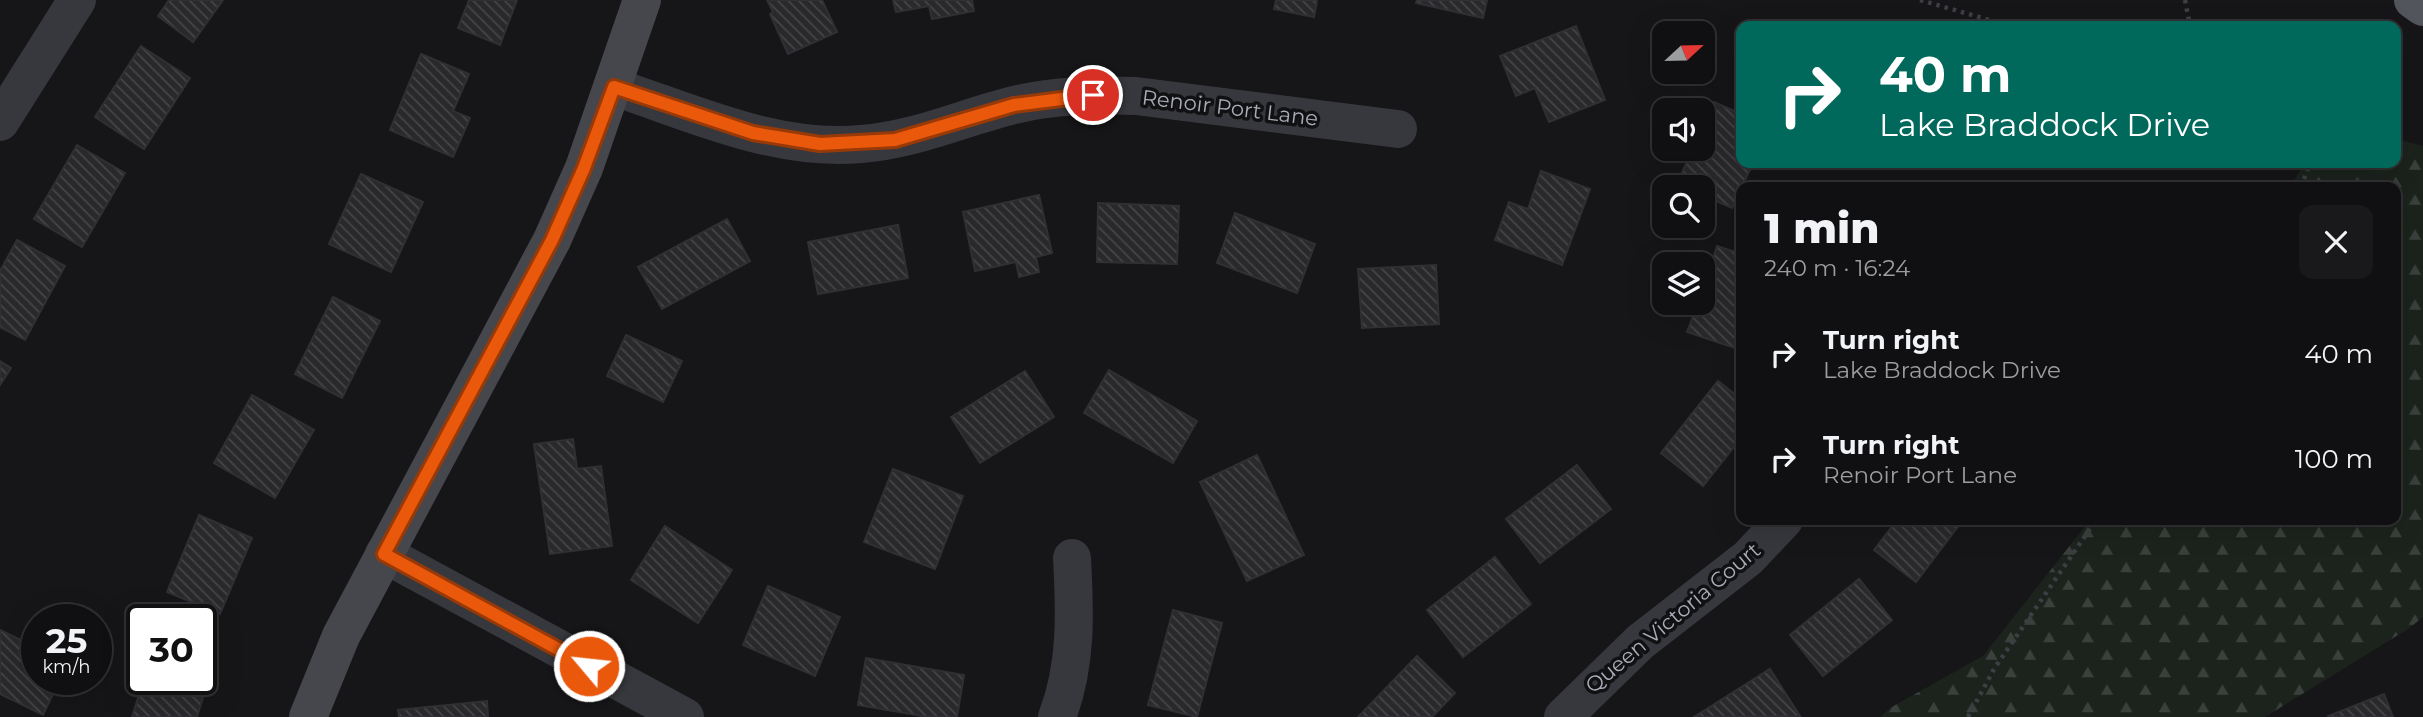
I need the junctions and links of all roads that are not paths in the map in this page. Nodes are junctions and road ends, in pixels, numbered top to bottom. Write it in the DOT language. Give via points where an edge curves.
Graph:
graph roads {
  1 [pos="77,0"];
  2 [pos="642,0"];
  3 [pos="2413,0"];
  4 [pos="2423,7"];
  5 [pos="614,87"];
  6 [pos="0,122"];
  7 [pos="1398,130"];
  8 [pos="1779,525"];
  9 [pos="384,554"];
  10 [pos="1072,558"];
  11 [pos="308,717"];
  12 [pos="685,717"];
  13 [pos="1057,717"];
  14 [pos="1563,717"];
  1 -- 6 [label="street"];
  2 -- 5 [label="street"];
  3 -- 4 [label="main road"];
  5 -- 7 [label="street, Renoir Port Lane" via="753,133 820,144 895,140 1014,105 1093,95 1136,96"];
  5 -- 9 [label="street" via="552,240"];
  8 -- 14 [label="street, Queen Victoria Court" via="1748,558 1640,642"];
  9 -- 11 [label="street" via="341,636"];
  9 -- 12 [label="street"];
  10 -- 13 [label="street" via="1073,656"];
}
